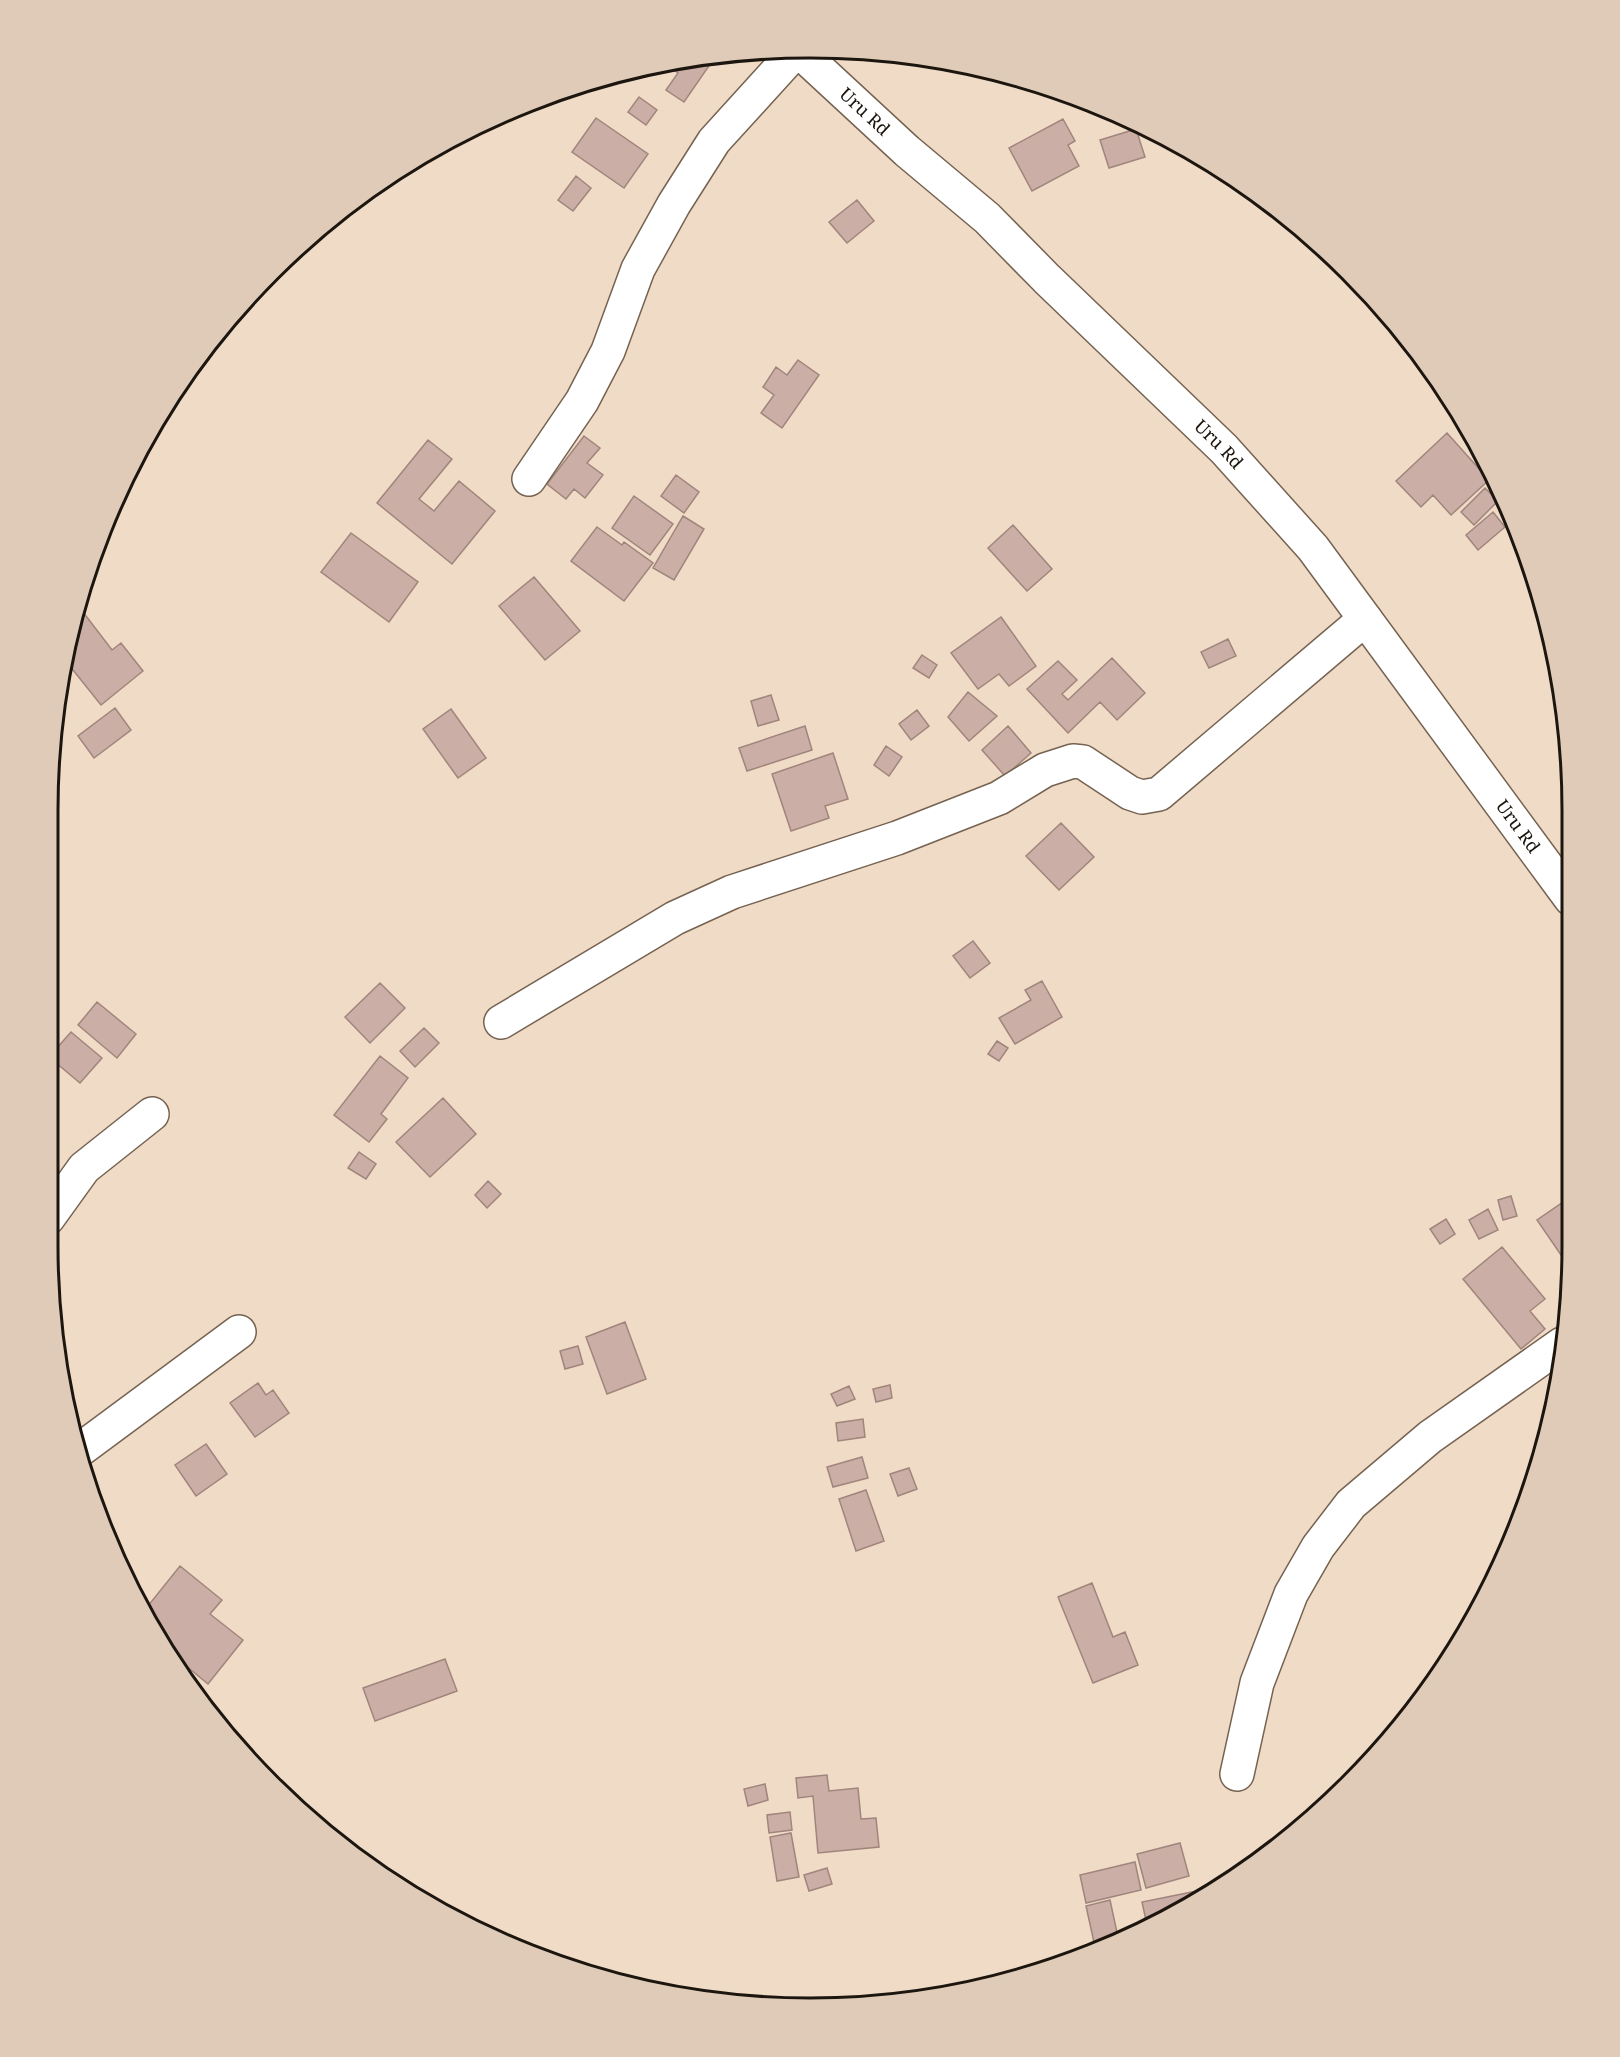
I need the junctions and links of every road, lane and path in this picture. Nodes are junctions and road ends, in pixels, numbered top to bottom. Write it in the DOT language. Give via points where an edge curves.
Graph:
graph roads {
  1 [pos="807,58"];
  2 [pos="789,59"];
  3 [pos="529,479"];
  4 [pos="1365,619"];
  5 [pos="1562,886"];
  6 [pos="501,1022"];
  7 [pos="152,1114"];
  8 [pos="58,1204"];
  9 [pos="239,1332"];
  10 [pos="1554,1349"];
  11 [pos="85,1446"];
  12 [pos="1237,1774"];
  1 -- 4 [label="street, Uru Rd" via="987,218 1224,449 1312,548"];
  2 -- 3 [label="street" via="714,141 674,204 638,269 603,361 582,401"];
  4 -- 5 [label="street, Uru Rd"];
  4 -- 6 [label="street" via="1159,794 1142,797 1130,793 1083,762 1073,761 1045,770 999,798 897,838 732,892 675,918"];
  7 -- 8 [label="street" via="84,1168"];
  9 -- 11 [label="street"];
  10 -- 12 [label="street" via="1430,1437 1351,1504 1318,1546 1291,1594 1257,1683"];
}
